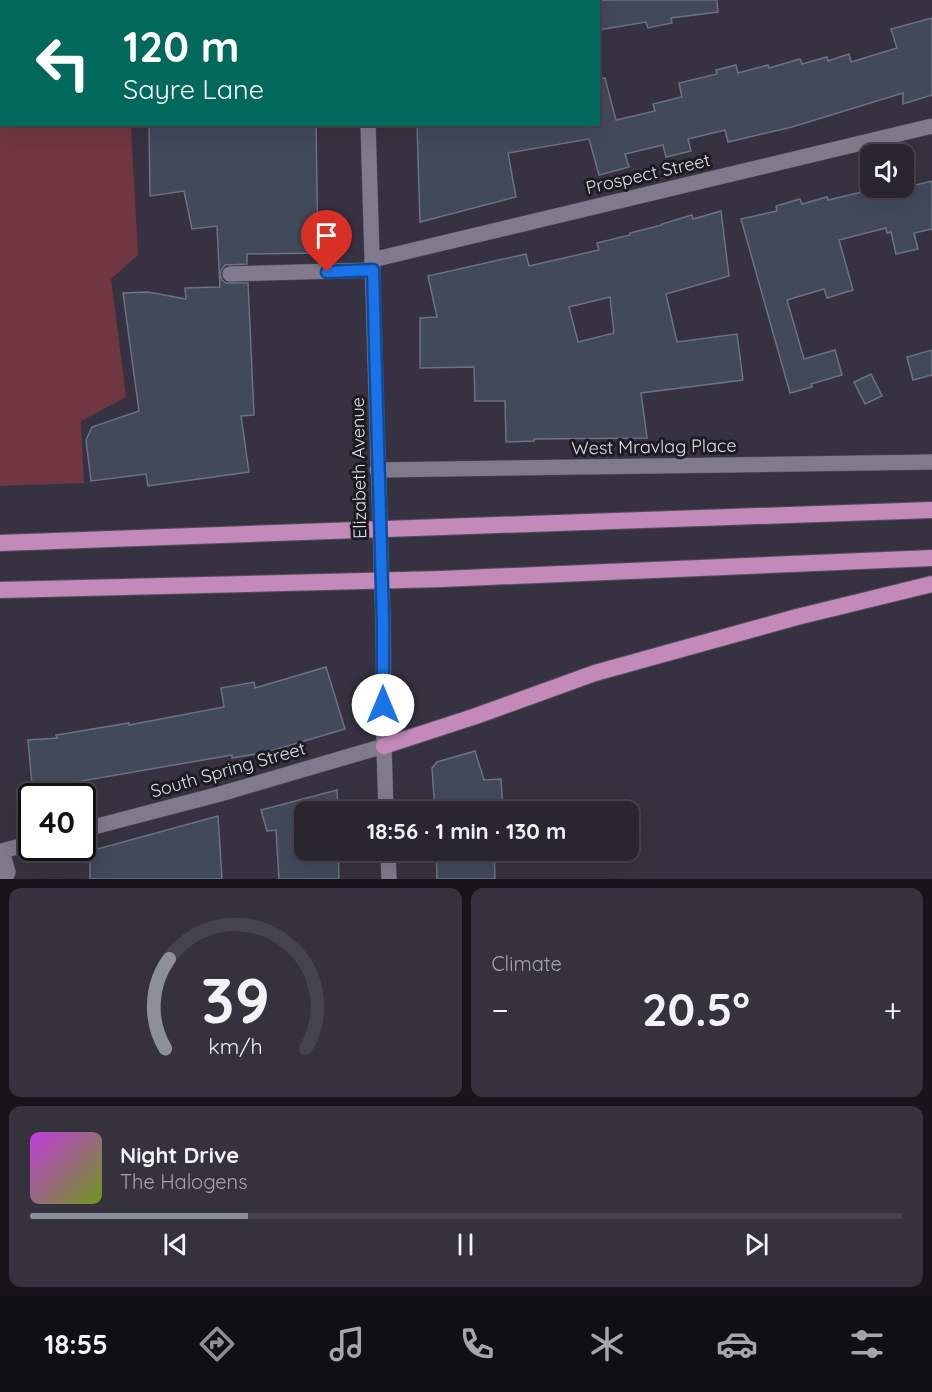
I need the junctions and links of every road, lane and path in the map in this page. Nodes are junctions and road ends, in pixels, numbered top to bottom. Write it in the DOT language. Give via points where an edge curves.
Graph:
graph roads {
  1 [pos="368,126"];
  2 [pos="932,126"];
  3 [pos="372,265"];
  4 [pos="230,274"];
  5 [pos="932,462"];
  6 [pos="378,470"];
  7 [pos="932,510"];
  8 [pos="0,543"];
  9 [pos="932,558"];
  10 [pos="932,584"];
  11 [pos="0,590"];
  12 [pos="384,746"];
  13 [pos="386,801"];
  14 [pos="96,826"];
  15 [pos="18,847"];
  16 [pos="1,851"];
  17 [pos="388,861"];
  18 [pos="5,879"];
  19 [pos="389,879"];
  1 -- 3 [label="street, Elizabeth Avenue"];
  2 -- 3 [label="street, Prospect Street"];
  3 -- 4 [label="street, Prospect Street"];
  3 -- 6 [label="street, Elizabeth Avenue"];
  5 -- 6 [label="street, West Mravlag Place"];
  6 -- 12 [label="street, Elizabeth Avenue"];
  7 -- 8 [label="highway, bridge"];
  9 -- 11 [label="highway, bridge" via="442,579"];
  10 -- 12 [label="highway" via="595,673"];
  12 -- 13 [label="street, Elizabeth Avenue"];
  12 -- 14 [label="street, South Spring Street"];
  15 -- 16 [label="street"];
  16 -- 18 [label="street" via="8,872"];
  17 -- 19 [label="street"];
}
